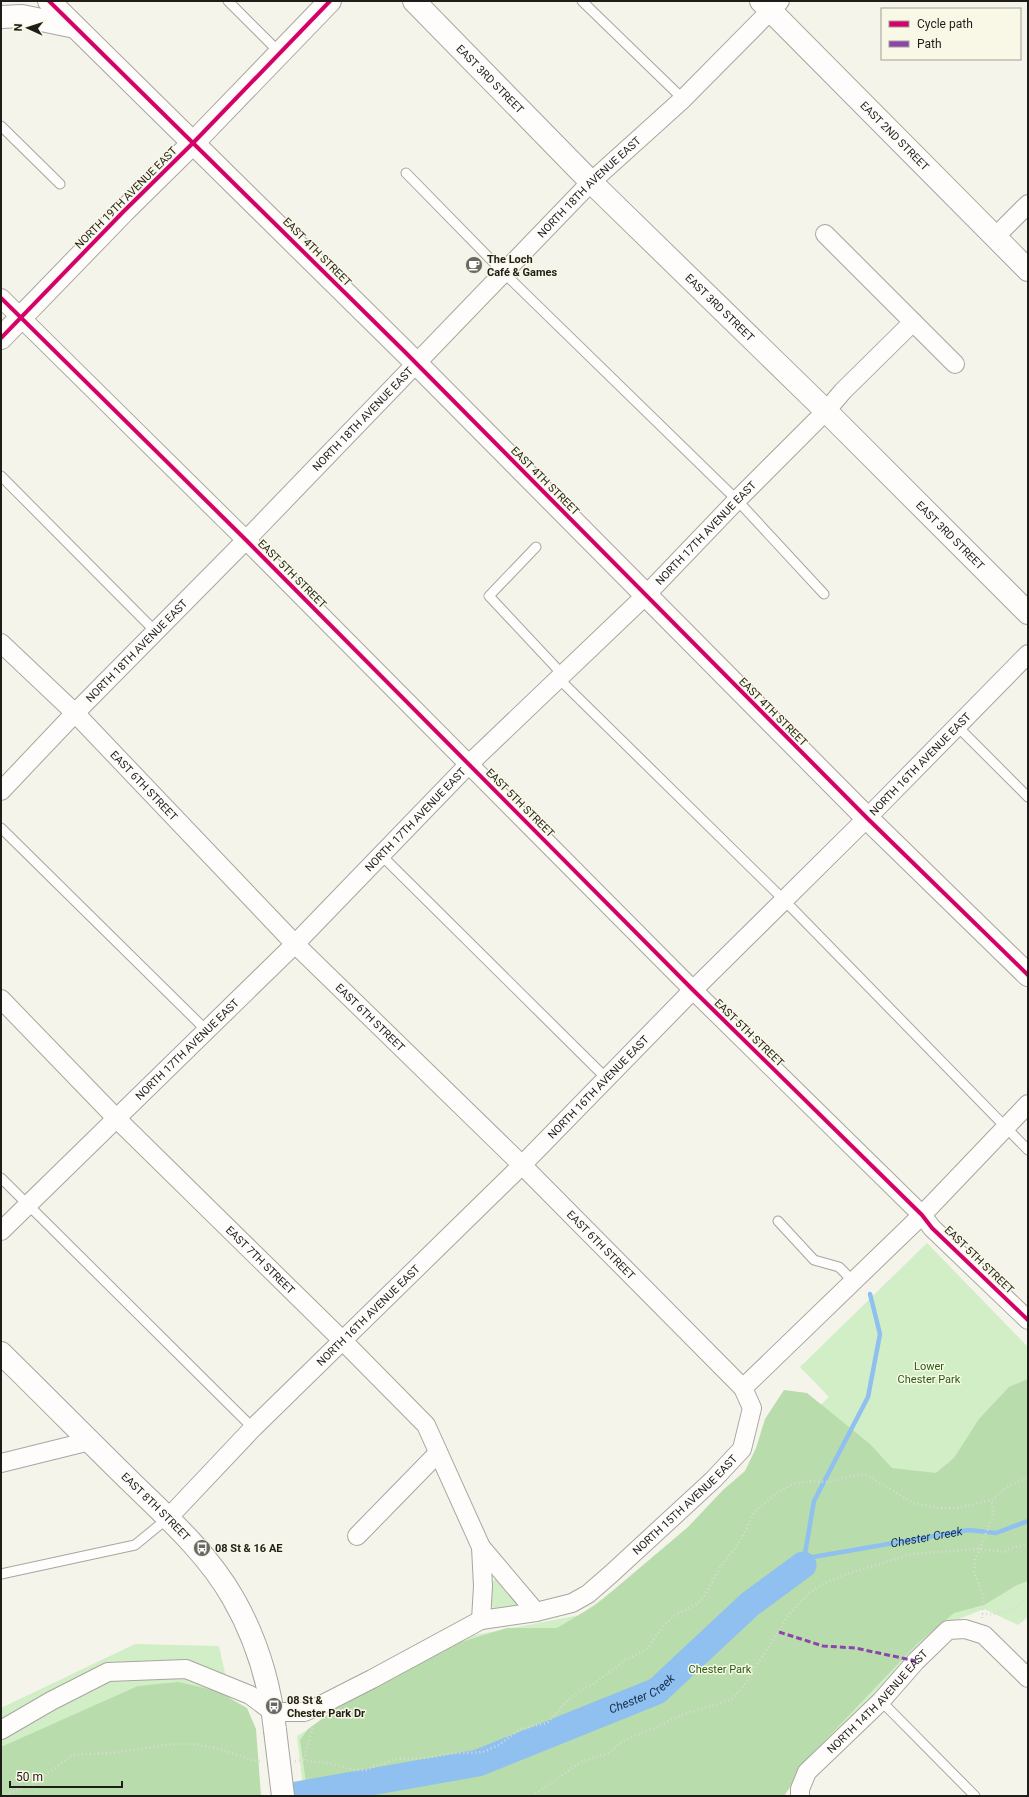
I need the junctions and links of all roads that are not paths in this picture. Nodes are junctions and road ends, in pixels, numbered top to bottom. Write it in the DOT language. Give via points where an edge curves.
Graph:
graph roads {
  1 [pos="49,1"];
  2 [pos="228,1"];
  3 [pos="330,1"];
  4 [pos="414,1"];
  5 [pos="582,1"];
  6 [pos="771,4"];
  7 [pos="1,17"];
  8 [pos="75,27"];
  9 [pos="280,53"];
  10 [pos="683,99"];
  11 [pos="1,126"];
  12 [pos="194,142"];
  13 [pos="406,173"];
  14 [pos="590,182"];
  15 [pos="60,184"];
  16 [pos="1028,204"];
  17 [pos="825,234"];
  18 [pos="995,237"];
  19 [pos="1028,270"];
  20 [pos="504,273"];
  21 [pos="1,298"];
  22 [pos="20,318"];
  23 [pos="913,322"];
  24 [pos="1,338"];
  25 [pos="417,364"];
  26 [pos="955,364"];
  27 [pos="826,411"];
  28 [pos="1,476"];
  29 [pos="737,500"];
  30 [pos="246,540"];
  31 [pos="536,548"];
  32 [pos="824,594"];
  33 [pos="645,596"];
  34 [pos="1028,614"];
  35 [pos="155,632"];
  36 [pos="1,643"];
  37 [pos="1028,654"];
  38 [pos="561,677"];
  39 [pos="75,713"];
  40 [pos="957,726"];
  41 [pos="469,764"];
  42 [pos="1,791"];
  43 [pos="1028,797"];
  44 [pos="867,818"];
  45 [pos="1,828"];
  46 [pos="381,855"];
  47 [pos="784,900"];
  48 [pos="295,944"];
  49 [pos="1028,975"];
  50 [pos="693,990"];
  51 [pos="1,999"];
  52 [pos="207,1031"];
  53 [pos="606,1078"];
  54 [pos="1028,1104"];
  55 [pos="117,1119"];
  56 [pos="1006,1127"];
  57 [pos="1028,1150"];
  58 [pos="522,1165"];
  59 [pos="1,1178"];
  60 [pos="28,1205"];
  61 [pos="922,1215"];
  62 [pos="778,1221"];
  63 [pos="1,1231"];
  64 [pos="853,1282"];
  65 [pos="1028,1320"];
  66 [pos="343,1341"];
  67 [pos="1,1353"];
  68 [pos="743,1388"];
  69 [pos="253,1428"];
  70 [pos="90,1442"];
  71 [pos="438,1453"];
  72 [pos="1,1463"];
  73 [pos="168,1518"];
  74 [pos="357,1536"];
  75 [pos="481,1547"];
  76 [pos="1,1574"];
  77 [pos="536,1612"];
  78 [pos="481,1620"];
  79 [pos="1028,1678"];
  80 [pos="881,1701"];
  81 [pos="274,1721"];
  82 [pos="1,1730"];
  83 [pos="800,1793"];
  84 [pos="283,1796"];
  85 [pos="976,1796"];
  1 -- 8 [label="street, EAST 4TH STREET"];
  2 -- 9 [label="lane"];
  3 -- 9 [label="street, NORTH 19TH AVENUE EAST"];
  4 -- 14 [label="street, EAST 3RD STREET"];
  5 -- 10 [label="lane"];
  6 -- 10 [label="street, NORTH 18TH AVENUE EAST"];
  6 -- 18 [label="street, EAST 2ND STREET"];
  7 -- 8 [label="street" via="22,16"];
  8 -- 12 [label="street, EAST 4TH STREET"];
  9 -- 12 [label="street, NORTH 19TH AVENUE EAST"];
  10 -- 14 [label="street, NORTH 18TH AVENUE EAST"];
  11 -- 15 [label="lane"];
  12 -- 22 [label="street, NORTH 19TH AVENUE EAST"];
  12 -- 25 [label="street, EAST 4TH STREET"];
  13 -- 20 [label="lane"];
  14 -- 20 [label="street, NORTH 18TH AVENUE EAST"];
  14 -- 27 [label="street, EAST 3RD STREET"];
  16 -- 18 [label="street"];
  17 -- 23 [label="street"];
  18 -- 19 [label="street, EAST 2ND STREET"];
  20 -- 25 [label="street, NORTH 18TH AVENUE EAST"];
  20 -- 29 [label="lane"];
  21 -- 22 [label="street, EAST 5TH STREET"];
  22 -- 24 [label="street, NORTH 19TH AVENUE EAST"];
  22 -- 30 [label="street, EAST 5TH STREET"];
  23 -- 26 [label="street"];
  23 -- 27 [label="street, NORTH 17TH AVENUE EAST"];
  25 -- 30 [label="street, NORTH 18TH AVENUE EAST"];
  25 -- 33 [label="street, EAST 4TH STREET"];
  27 -- 29 [label="street, NORTH 17TH AVENUE EAST"];
  27 -- 34 [label="street, EAST 3RD STREET"];
  28 -- 35 [label="lane"];
  29 -- 32 [label="lane"];
  29 -- 33 [label="street, NORTH 17TH AVENUE EAST"];
  30 -- 35 [label="street, NORTH 18TH AVENUE EAST"];
  30 -- 41 [label="street, EAST 5TH STREET"];
  31 -- 38 [label="lane" via="489,596"];
  33 -- 38 [label="street, NORTH 17TH AVENUE EAST"];
  33 -- 44 [label="street, EAST 4TH STREET"];
  35 -- 39 [label="street, NORTH 18TH AVENUE EAST"];
  36 -- 39 [label="street, EAST 6TH STREET"];
  37 -- 40 [label="street, NORTH 16TH AVENUE EAST"];
  38 -- 41 [label="street, NORTH 17TH AVENUE EAST"];
  38 -- 47 [label="lane"];
  39 -- 42 [label="street, NORTH 18TH AVENUE EAST"];
  39 -- 48 [label="street, EAST 6TH STREET"];
  40 -- 43 [label="lane"];
  40 -- 44 [label="street, NORTH 16TH AVENUE EAST"];
  41 -- 46 [label="street, NORTH 17TH AVENUE EAST"];
  41 -- 50 [label="street, EAST 5TH STREET"];
  44 -- 47 [label="street, NORTH 16TH AVENUE EAST"];
  44 -- 49 [label="street, EAST 4TH STREET"];
  45 -- 52 [label="lane"];
  46 -- 48 [label="street, NORTH 17TH AVENUE EAST"];
  46 -- 53 [label="lane"];
  47 -- 50 [label="street, NORTH 16TH AVENUE EAST"];
  47 -- 56 [label="lane"];
  48 -- 52 [label="street, NORTH 17TH AVENUE EAST"];
  48 -- 58 [label="street, EAST 6TH STREET"];
  50 -- 53 [label="street, NORTH 16TH AVENUE EAST"];
  50 -- 61 [label="street, EAST 5TH STREET"];
  51 -- 55 [label="street, EAST 7TH STREET"];
  52 -- 55 [label="street, NORTH 17TH AVENUE EAST"];
  53 -- 58 [label="street, NORTH 16TH AVENUE EAST"];
  54 -- 56 [label="street"];
  55 -- 60 [label="street, NORTH 17TH AVENUE EAST"];
  55 -- 66 [label="street, EAST 7TH STREET"];
  56 -- 57 [label="lane"];
  56 -- 61 [label="street"];
  58 -- 66 [label="street, NORTH 16TH AVENUE EAST"];
  58 -- 68 [label="street, EAST 6TH STREET"];
  59 -- 60 [label="lane"];
  60 -- 63 [label="street, NORTH 17TH AVENUE EAST"];
  60 -- 69 [label="lane"];
  61 -- 64 [label="street"];
  61 -- 65 [label="street, EAST 5TH STREET" via="932,1228"];
  62 -- 64 [label="lane" via="814,1260 839,1267"];
  64 -- 68 [label="street"];
  66 -- 69 [label="street, NORTH 16TH AVENUE EAST"];
  66 -- 71 [label="street, EAST 7TH STREET" via="426,1425"];
  67 -- 70 [label="street, EAST 8TH STREET"];
  68 -- 77 [label="street, NORTH 15TH AVENUE EAST" via="752,1408 742,1449 714,1479 588,1594 572,1603"];
  69 -- 73 [label="street, NORTH 16TH AVENUE EAST"];
  70 -- 72 [label="street"];
  70 -- 73 [label="street, EAST 8TH STREET"];
  71 -- 74 [label="street"];
  71 -- 75 [label="street, EAST 7TH STREET"];
  73 -- 76 [label="lane" via="135,1545"];
  73 -- 81 [label="street, EAST 8TH STREET" via="203,1556 233,1598 248,1626 259,1655"];
  75 -- 77 [label="street, EAST 7TH STREET"];
  75 -- 78 [label="street, EAST 7TH STREET"];
  77 -- 78 [label="street, NORTH 15TH AVENUE EAST"];
  78 -- 81 [label="street, NORTH 15TH AVENUE EAST" via="316,1707"];
  79 -- 80 [label="street, NORTH 14TH AVENUE EAST" via="984,1635 972,1631 948,1630 916,1660"];
  80 -- 83 [label="street, NORTH 14TH AVENUE EAST" via="807,1772"];
  80 -- 85 [label="lane"];
  81 -- 82 [label="street" via="250,1695 186,1669 108,1672"];
  81 -- 84 [label="street, EAST 8TH STREET, bridge"];
}
